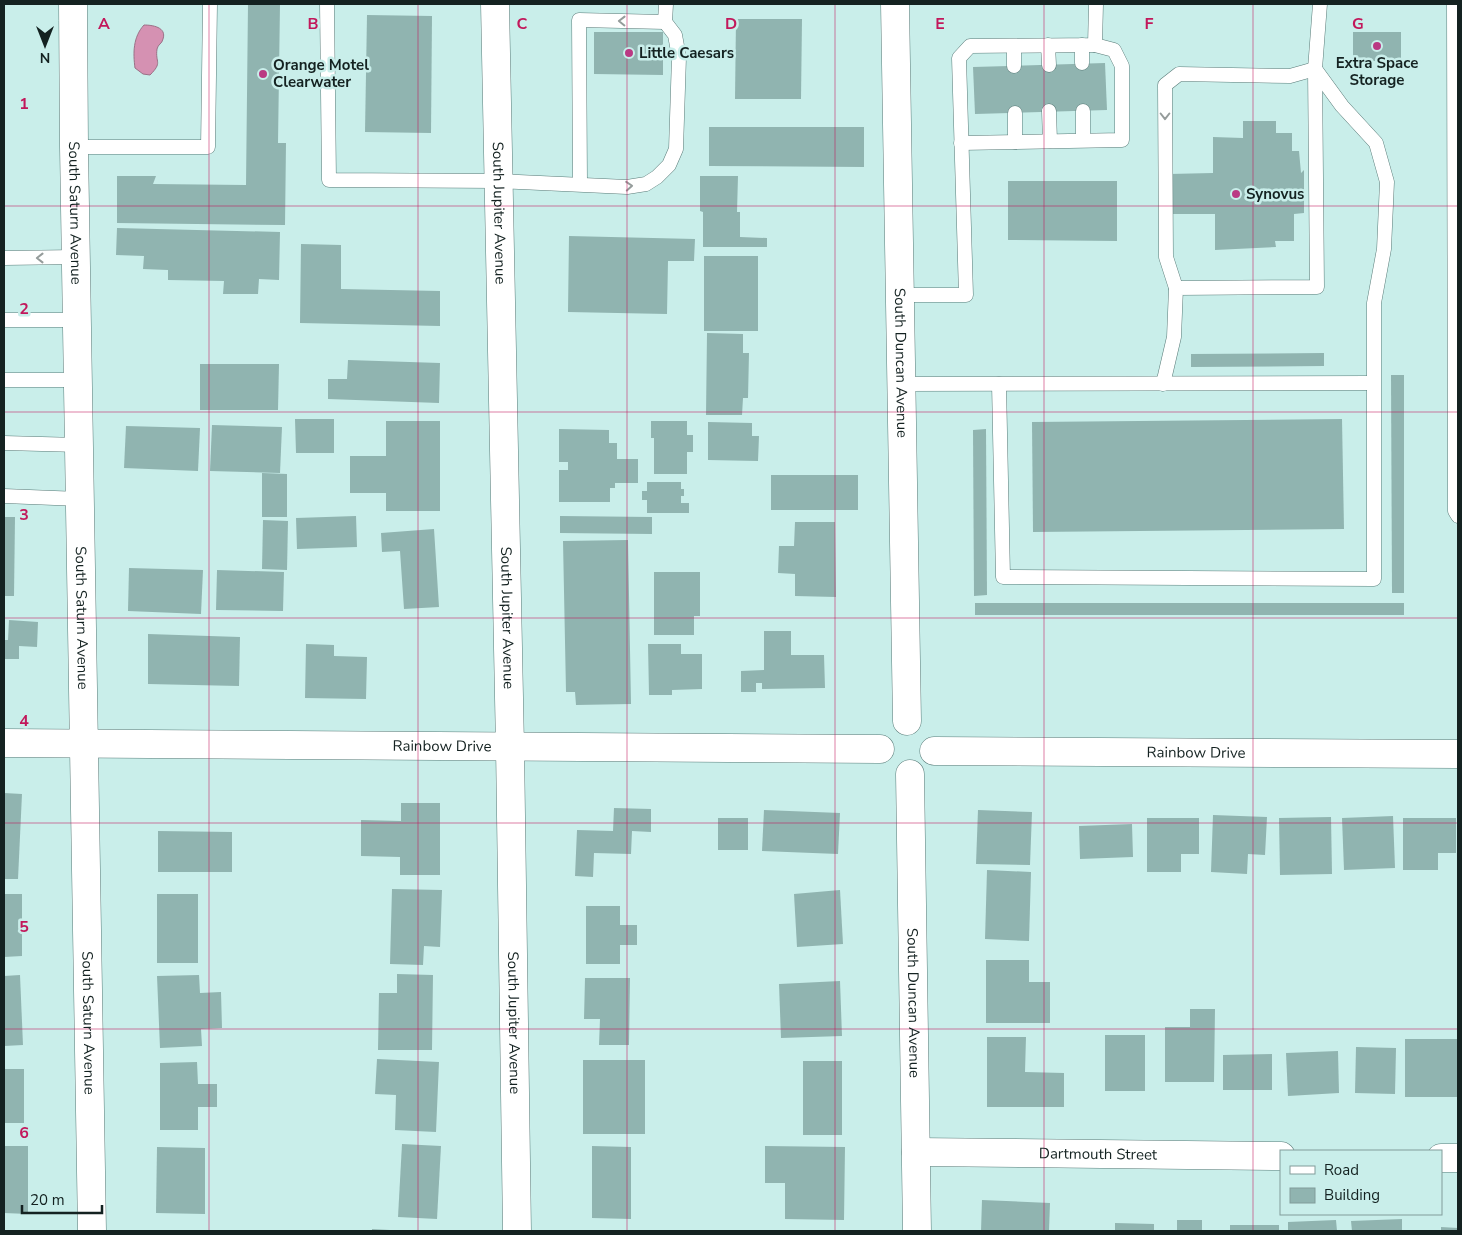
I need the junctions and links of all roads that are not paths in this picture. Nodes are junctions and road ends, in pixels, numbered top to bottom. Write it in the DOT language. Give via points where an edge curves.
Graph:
graph roads {
  1 [pos="73,4"];
  2 [pos="210,4"];
  3 [pos="327,4"];
  4 [pos="495,4"];
  5 [pos="666,4"];
  6 [pos="895,4"];
  7 [pos="1096,4"];
  8 [pos="1320,4"];
  9 [pos="1454,4"];
  10 [pos="665,22"];
  11 [pos="1048,45"];
  12 [pos="1088,45"];
  13 [pos="1014,46"];
  14 [pos="1082,63"];
  15 [pos="1049,65"];
  16 [pos="1014,66"];
  17 [pos="1315,69"];
  18 [pos="1049,111"];
  19 [pos="1083,111"];
  20 [pos="1015,113"];
  21 [pos="1083,140"];
  22 [pos="1050,141"];
  23 [pos="1015,142"];
  24 [pos="961,143"];
  25 [pos="74,147"];
  26 [pos="499,181"];
  27 [pos="580,184"];
  28 [pos="1456,192"];
  29 [pos="4,258"];
  30 [pos="76,258"];
  31 [pos="1176,288"];
  32 [pos="900,295"];
  33 [pos="4,320"];
  34 [pos="77,320"];
  35 [pos="4,380"];
  36 [pos="78,380"];
  37 [pos="1373,383"];
  38 [pos="901,384"];
  39 [pos="999,384"];
  40 [pos="1162,384"];
  41 [pos="4,443"];
  42 [pos="79,444"];
  43 [pos="1456,464"];
  44 [pos="4,496"];
  45 [pos="80,499"];
  46 [pos="1458,516"];
  47 [pos="907,720"];
  48 [pos="4,743"];
  49 [pos="84,743"];
  50 [pos="510,747"];
  51 [pos="880,749"];
  52 [pos="934,751"];
  53 [pos="1458,754"];
  54 [pos="910,774"];
  55 [pos="916,1152"];
  56 [pos="1280,1156"];
  57 [pos="1442,1158"];
  58 [pos="1458,1158"];
  59 [pos="92,1231"];
  60 [pos="516,1231"];
  61 [pos="917,1231"];
  1 -- 25 [label="street, South Saturn Avenue"];
  2 -- 25 [label="lane" via="208,147"];
  3 -- 26 [label="lane" via="329,180"];
  4 -- 26 [label="street, South Jupiter Avenue"];
  5 -- 10 [label="lane"];
  6 -- 32 [label="street, South Duncan Avenue"];
  7 -- 12 [label="lane"];
  8 -- 17 [label="lane"];
  9 -- 28 [label="lane"];
  27 -- 10 [label="lane, one-way" via="627,187 646,184 669,166 676,149 679,57 675,35"];
  10 -- 27 [label="lane, one-way" via="579,20"];
  11 -- 12 [label="lane"];
  11 -- 13 [label="lane"];
  11 -- 15 [label="lane"];
  12 -- 14 [label="lane"];
  12 -- 21 [label="lane" via="1114,50 1122,66 1122,140"];
  13 -- 16 [label="lane"];
  13 -- 24 [label="lane" via="970,46 959,58"];
  17 -- 31 [label="lane" via="1317,287"];
  17 -- 31 [label="lane, one-way" via="1290,76 1179,74 1165,85 1166,257"];
  17 -- 37 [label="lane" via="1376,144 1387,182 1384,249 1374,303"];
  18 -- 22 [label="lane"];
  19 -- 21 [label="lane"];
  20 -- 23 [label="lane"];
  21 -- 22 [label="lane"];
  22 -- 23 [label="lane"];
  23 -- 24 [label="lane"];
  24 -- 32 [label="lane" via="966,295"];
  25 -- 30 [label="street, South Saturn Avenue"];
  26 -- 27 [label="lane"];
  26 -- 50 [label="street, South Jupiter Avenue"];
  28 -- 43 [label="lane"];
  30 -- 29 [label="lane, one-way"];
  30 -- 34 [label="street, South Saturn Avenue"];
  31 -- 40 [label="lane" via="1174,337"];
  32 -- 38 [label="street, South Duncan Avenue"];
  33 -- 34 [label="lane"];
  34 -- 36 [label="street, South Saturn Avenue"];
  35 -- 36 [label="lane"];
  36 -- 42 [label="street, South Saturn Avenue"];
  37 -- 39 [label="lane" via="1374,579 1003,578"];
  37 -- 40 [label="lane"];
  38 -- 39 [label="lane"];
  38 -- 47 [label="street, South Duncan Avenue"];
  39 -- 40 [label="lane"];
  41 -- 42 [label="lane"];
  42 -- 45 [label="street, South Saturn Avenue"];
  43 -- 46 [label="lane" via="1454,512"];
  44 -- 45 [label="lane"];
  45 -- 49 [label="street, South Saturn Avenue"];
  47 -- 51 [label="street" via="898,722 885,732"];
  47 -- 52 [label="street" via="924,726 934,742"];
  48 -- 49 [label="street, Rainbow Drive"];
  49 -- 50 [label="street, Rainbow Drive"];
  49 -- 59 [label="street, South Saturn Avenue"];
  50 -- 51 [label="street, Rainbow Drive"];
  50 -- 60 [label="street, South Jupiter Avenue"];
  51 -- 54 [label="street" via="887,765"];
  52 -- 53 [label="street, Rainbow Drive"];
  52 -- 54 [label="street" via="926,767"];
  54 -- 55 [label="street, South Duncan Avenue"];
  55 -- 56 [label="street, Dartmouth Street"];
  55 -- 61 [label="street, South Duncan Avenue"];
  57 -- 58 [label="street"];
}
